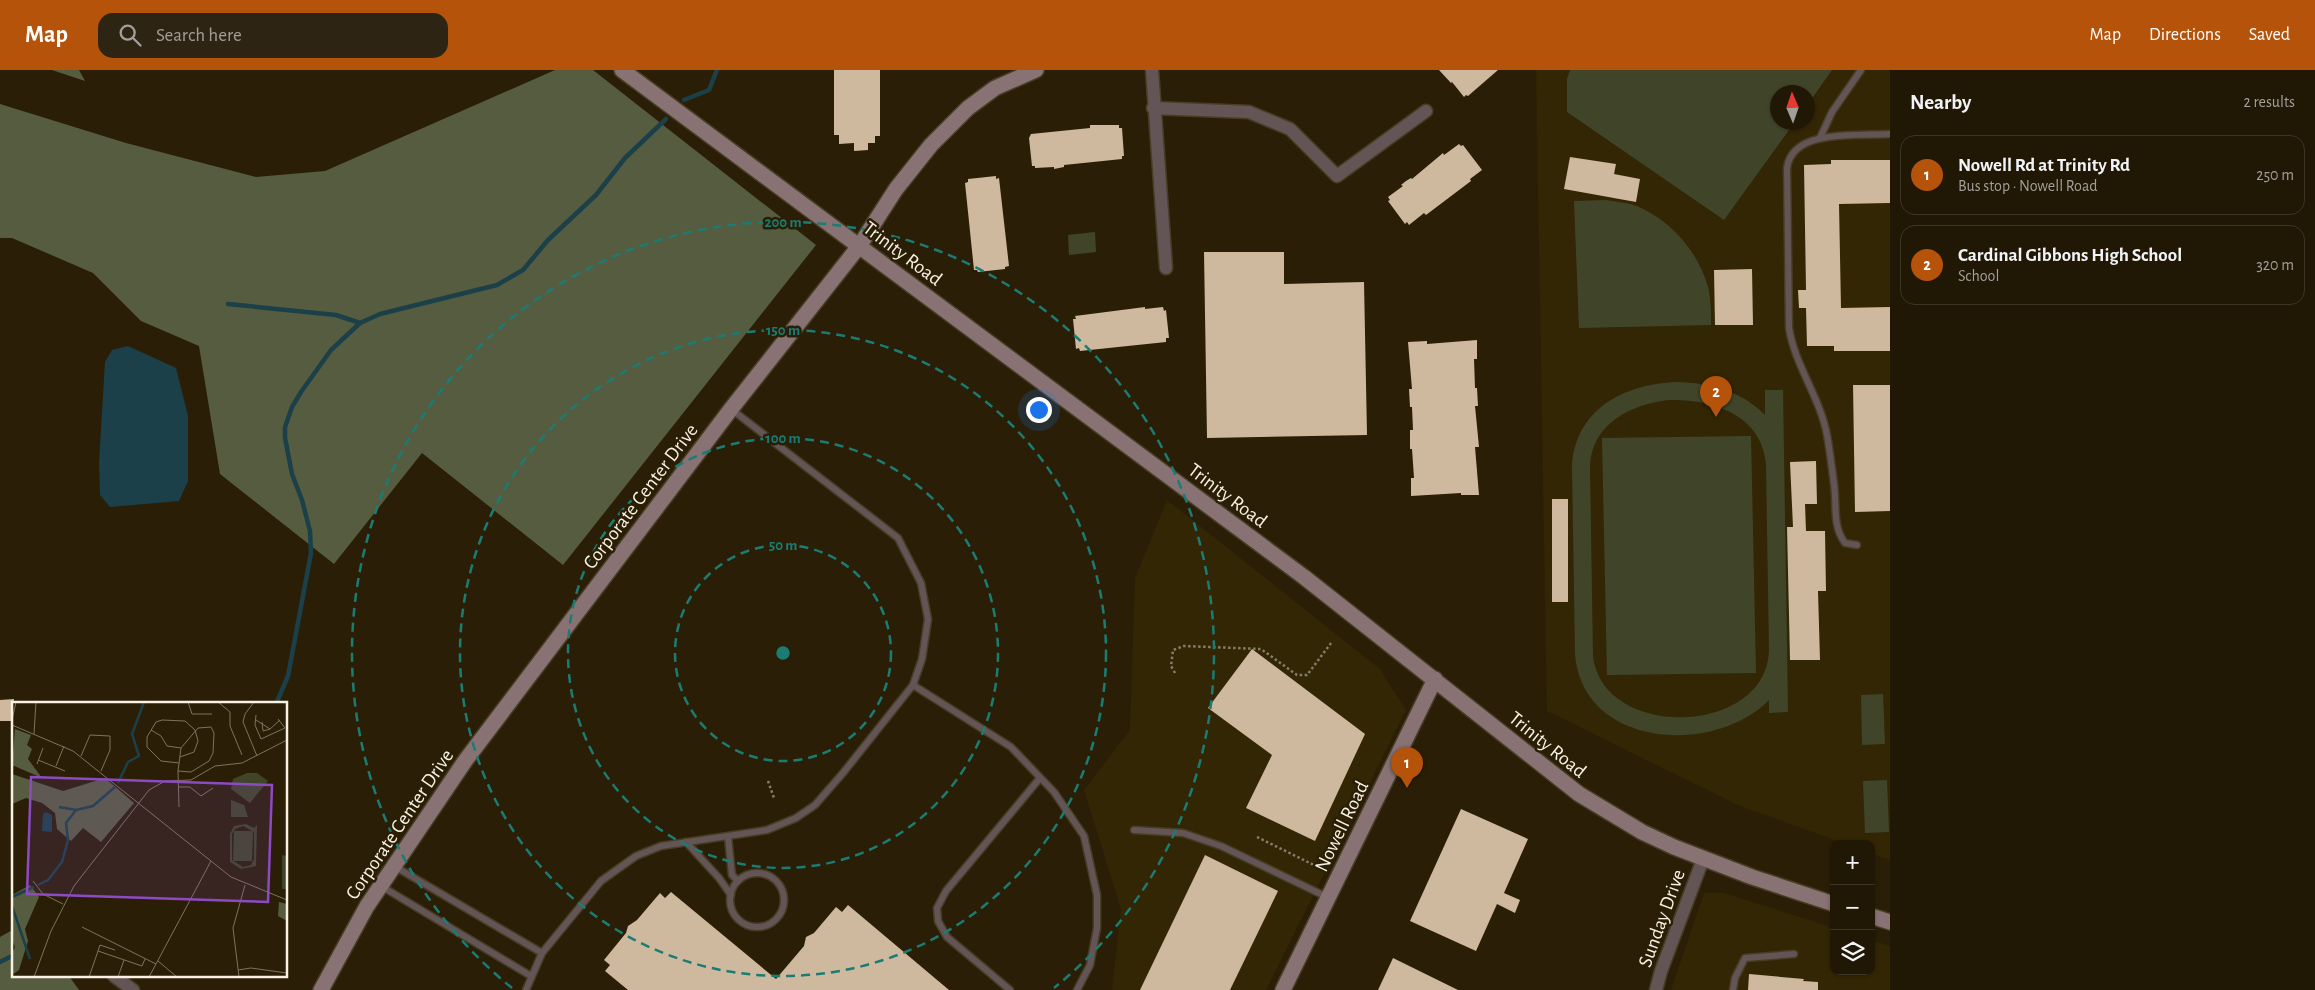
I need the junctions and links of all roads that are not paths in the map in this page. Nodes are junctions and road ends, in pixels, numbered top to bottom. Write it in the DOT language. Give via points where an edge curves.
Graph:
graph roads {
  1 [pos="622,70"];
  2 [pos="1036,70"];
  3 [pos="1152,70"];
  4 [pos="1861,70"];
  5 [pos="1153,108"];
  6 [pos="1426,111"];
  7 [pos="1890,134"];
  8 [pos="1820,138"];
  9 [pos="860,245"];
  10 [pos="1166,268"];
  11 [pos="731,409"];
  12 [pos="1858,546"];
  13 [pos="1435,679"];
  14 [pos="913,685"];
  15 [pos="1040,778"];
  16 [pos="1134,830"];
  17 [pos="728,837"];
  18 [pos="686,842"];
  19 [pos="1703,859"];
  20 [pos="393,866"];
  21 [pos="738,881"];
  22 [pos="380,886"];
  23 [pos="730,895"];
  24 [pos="1328,897"];
  25 [pos="1830,903"];
  26 [pos="1875,917"];
  27 [pos="1890,922"];
  28 [pos="542,953"];
  29 [pos="1794,954"];
  30 [pos="531,976"];
  31 [pos="117,978"];
  32 [pos="133,990"];
  33 [pos="321,990"];
  34 [pos="526,990"];
  35 [pos="1010,990"];
  36 [pos="1077,990"];
  37 [pos="1283,990"];
  38 [pos="1656,990"];
  39 [pos="1733,990"];
  1 -- 9 [label="street, Trinity Road"];
  2 -- 9 [label="street, Corporate Center Drive" via="995,88 968,108 896,189"];
  3 -- 5 [label="street"];
  4 -- 8 [label="lane" via="1832,112"];
  5 -- 6 [label="street" via="1249,112 1290,129 1337,176"];
  5 -- 10 [label="street"];
  7 -- 8 [label="lane"];
  8 -- 12 [label="lane" via="1803,143 1788,159 1790,328 1795,355 1817,401 1826,434 1835,517 1841,537 1845,543"];
  9 -- 11 [label="street, Corporate Center Drive"];
  9 -- 13 [label="street, Trinity Road"];
  11 -- 14 [label="lane" via="898,538 922,583 928,619 922,659"];
  11 -- 20 [label="street, Corporate Center Drive" via="465,760"];
  13 -- 19 [label="street, Trinity Road" via="1593,804 1642,832"];
  13 -- 24 [label="street, Nowell Road"];
  14 -- 15 [label="lane" via="1011,747"];
  14 -- 17 [label="lane" via="815,805 778,827"];
  15 -- 35 [label="lane" via="946,891 938,908 938,921 947,937"];
  15 -- 36 [label="lane" via="1054,792 1084,836 1097,895 1097,928 1092,956"];
  16 -- 24 [label="lane" via="1183,832 1221,846"];
  17 -- 18 [label="lane"];
  17 -- 21 [label="lane" via="732,875"];
  18 -- 23 [label="lane"];
  18 -- 28 [label="lane" via="661,846 636,856 601,881"];
  19 -- 25 [label="street, Trinity Road"];
  19 -- 38 [label="street, Sunday Drive"];
  20 -- 22 [label="street, Corporate Center Drive"];
  20 -- 28 [label="lane"];
  21 -- 23 [label="lane"];
  21 -- 23 [label="lane" via="742,876 756,872 770,875 781,885 785,899 782,913 772,924 758,928 744,925 733,915"];
  22 -- 30 [label="lane"];
  22 -- 33 [label="street, Corporate Center Drive"];
  24 -- 37 [label="street, Nowell Road"];
  26 -- 27 [label="street"];
  28 -- 30 [label="lane"];
  29 -- 39 [label="lane" via="1745,958"];
  30 -- 34 [label="lane"];
  31 -- 32 [label="street"];
}
